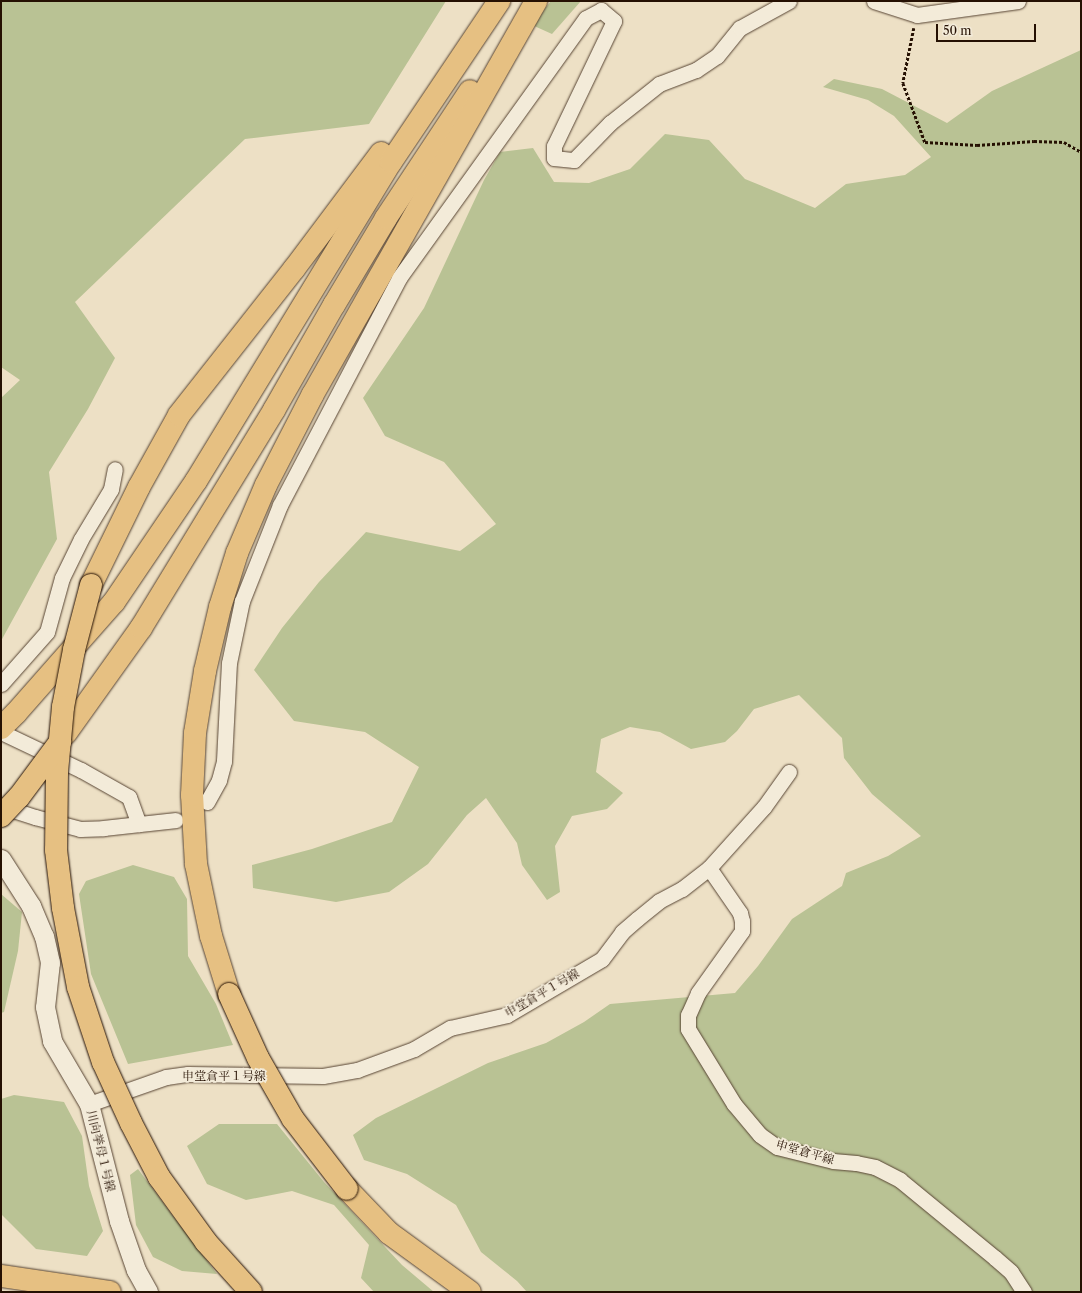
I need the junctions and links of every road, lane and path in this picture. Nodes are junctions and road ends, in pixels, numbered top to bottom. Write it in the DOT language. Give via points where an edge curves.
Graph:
graph roads {
  1 [pos="529,1"];
  2 [pos="536,1"];
  3 [pos="789,1"];
  4 [pos="874,1"];
  5 [pos="1018,1"];
  6 [pos="493,10"];
  7 [pos="917,15"];
  8 [pos="1081,152"];
  9 [pos="115,469"];
  10 [pos="1,684"];
  11 [pos="1,728"];
  12 [pos="1,732"];
  13 [pos="789,772"];
  14 [pos="207,802"];
  15 [pos="1,806"];
  16 [pos="1,816"];
  17 [pos="176,820"];
  18 [pos="139,824"];
  19 [pos="1,859"];
  20 [pos="709,868"];
  21 [pos="89,1104"];
  22 [pos="1,1276"];
  23 [pos="110,1292"];
  24 [pos="148,1292"];
  25 [pos="250,1292"];
  26 [pos="470,1292"];
  27 [pos="1024,1292"];
  1 -- 16 [label="highway, bridge" via="386,218 274,410 141,628 19,797"];
  2 -- 26 [label="highway, bridge" via="313,394 266,485 237,553 220,607 199,710 192,795 196,864 211,936 229,994 258,1058 293,1118 347,1189 389,1233"];
  3 -- 14 [label="street" via="740,28 717,56 696,70 659,84 610,123 574,160 554,158 554,146 614,21 601,10 586,18 399,278 280,505 242,601 229,663 224,761 219,780"];
  4 -- 7 [label="street"];
  5 -- 7 [label="street"];
  6 -- 11 [label="highway" via="391,162 200,474 114,602"];
  6 -- 25 [label="highway, bridge" via="439,68 369,170 179,415 139,487 91,585 74,650 63,707 57,772 56,850 63,908 78,987 103,1062 159,1177 206,1242"];
  7 -- 8 [label="path" via="903,83 925,142 977,145 1034,141 1064,142"];
  9 -- 10 [label="street" via="111,489 81,539 62,578 47,632"];
  12 -- 18 [label="street" via="81,770 130,797"];
  13 -- 20 [label="street, 申堂倉平１号線" via="764,807"];
  15 -- 18 [label="street" via="80,829"];
  17 -- 18 [label="street"];
  19 -- 21 [label="street, 川向挙母１号線" via="31,906 44,936 50,962 45,1007 52,1041"];
  20 -- 21 [label="street, 申堂倉平１号線" via="637,919 622,932 602,958 507,1015 450,1028 414,1049 357,1070 323,1076 188,1074 166,1077"];
  20 -- 27 [label="street, 申堂倉平線" via="740,913 742,931 698,993 688,1015 688,1030 734,1104 760,1135 777,1147 833,1161 874,1167 900,1180 1011,1272"];
  21 -- 24 [label="street, 川向挙母１号線" via="119,1221 136,1270"];
  22 -- 23 [label="highway"];
}
